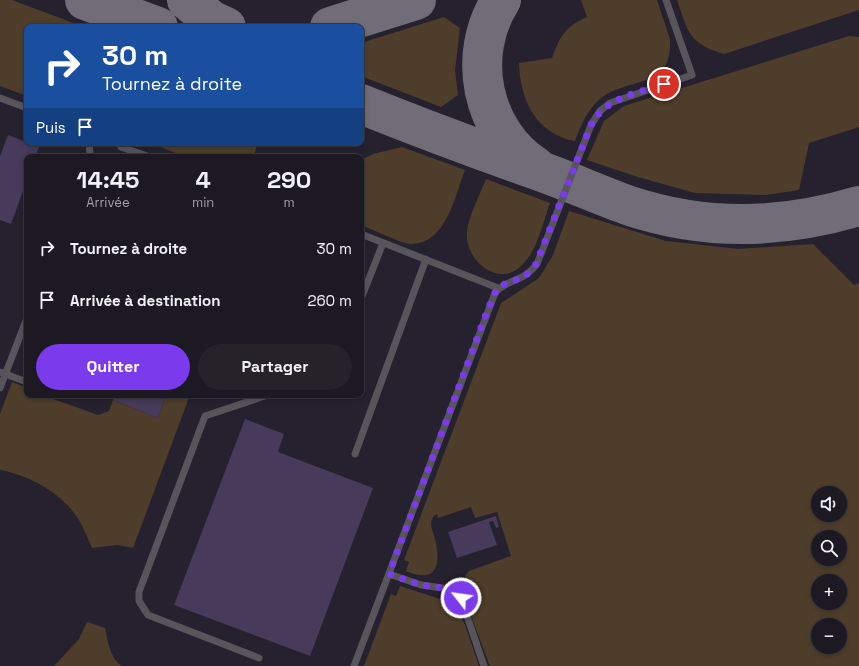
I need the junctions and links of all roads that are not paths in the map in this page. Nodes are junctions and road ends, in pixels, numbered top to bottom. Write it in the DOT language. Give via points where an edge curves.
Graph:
graph roads {
  1 [pos="666,0"];
  2 [pos="0,98"];
  3 [pos="24,107"];
  4 [pos="121,147"];
  5 [pos="141,154"];
  6 [pos="364,235"];
  7 [pos="383,243"];
  8 [pos="426,259"];
  9 [pos="498,288"];
  10 [pos="364,291"];
  11 [pos="24,325"];
  12 [pos="3,373"];
  13 [pos="24,381"];
  14 [pos="0,388"];
  15 [pos="259,398"];
  16 [pos="355,454"];
  17 [pos="389,574"];
  18 [pos="259,658"];
  19 [pos="354,666"];
  20 [pos="484,666"];
  1 -- 9 [label="lane" via="692,75 615,101 600,111 591,125 532,271"];
  2 -- 3 [label="lane"];
  4 -- 5 [label="lane"];
  6 -- 7 [label="lane"];
  7 -- 8 [label="lane"];
  7 -- 10 [label="lane"];
  8 -- 9 [label="lane"];
  8 -- 16 [label="lane"];
  9 -- 17 [label="lane"];
  11 -- 12 [label="lane"];
  12 -- 13 [label="lane"];
  12 -- 14 [label="lane"];
  15 -- 18 [label="lane" via="205,416 139,592 139,601 148,615"];
  17 -- 19 [label="lane"];
  17 -- 20 [label="lane" via="421,585 450,589 461,598"];
}
